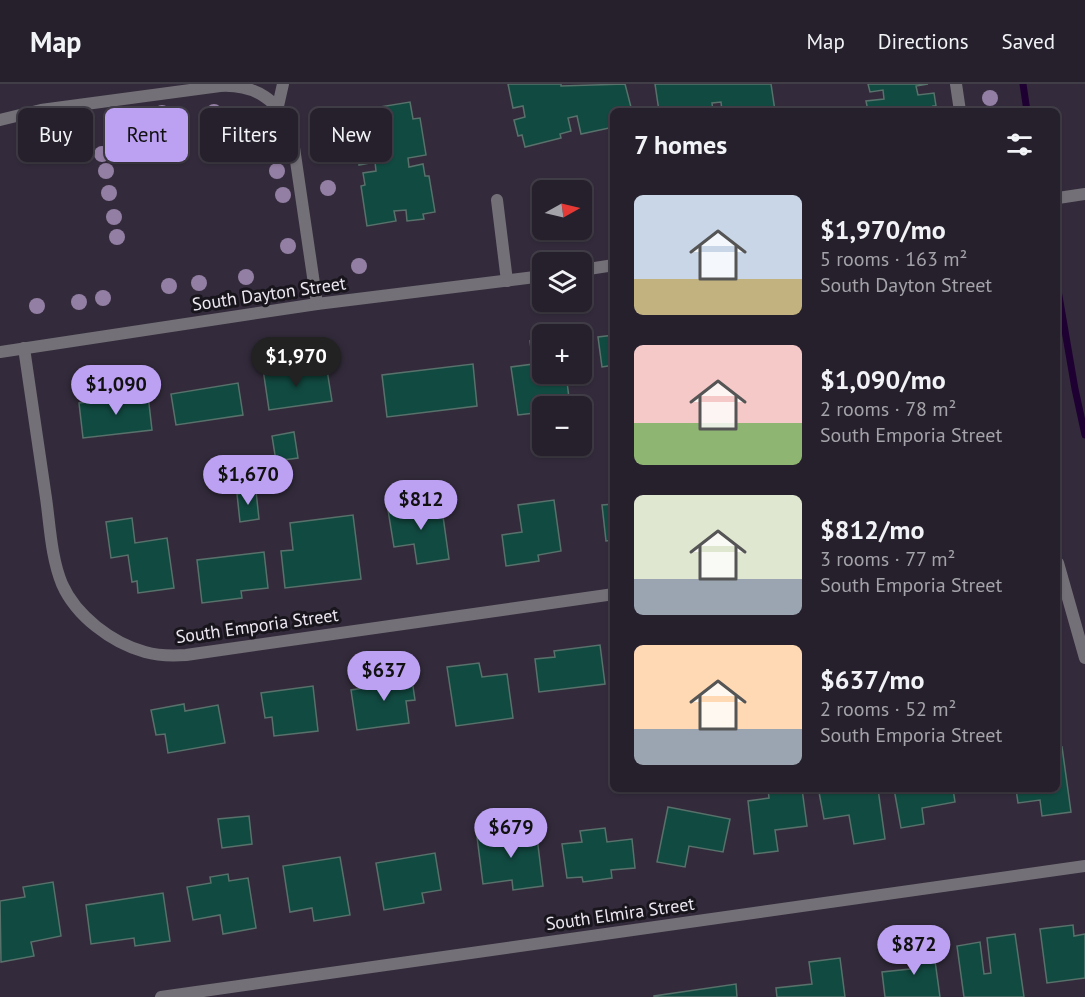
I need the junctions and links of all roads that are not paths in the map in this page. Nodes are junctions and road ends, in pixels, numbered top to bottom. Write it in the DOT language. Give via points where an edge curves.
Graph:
graph roads {
  1 [pos="283,84"];
  2 [pos="956,84"];
  3 [pos="278,106"];
  4 [pos="960,108"];
  5 [pos="0,120"];
  6 [pos="1085,194"];
  7 [pos="1060,197"];
  8 [pos="496,200"];
  9 [pos="610,266"];
  10 [pos="592,268"];
  11 [pos="532,278"];
  12 [pos="507,281"];
  13 [pos="317,304"];
  14 [pos="24,348"];
  15 [pos="0,352"];
  16 [pos="1060,569"];
  17 [pos="610,595"];
  18 [pos="1085,658"];
  19 [pos="1085,866"];
  20 [pos="161,997"];
  1 -- 3 [label="street"];
  2 -- 4 [label="street"];
  3 -- 5 [label="street" via="246,87 220,86 24,113"];
  3 -- 13 [label="street" via="292,134"];
  6 -- 7 [label="street"];
  8 -- 12 [label="street"];
  9 -- 10 [label="street"];
  11 -- 12 [label="street, South Dayton Street"];
  12 -- 13 [label="street, South Dayton Street"];
  13 -- 14 [label="street, South Dayton Street"];
  14 -- 15 [label="street, South Dayton Street"];
  14 -- 17 [label="street, South Emporia Street" via="52,543 62,582 92,622 133,648 161,656 200,654"];
  16 -- 18 [label="street"];
  19 -- 20 [label="street, South Elmira Street"];
}
